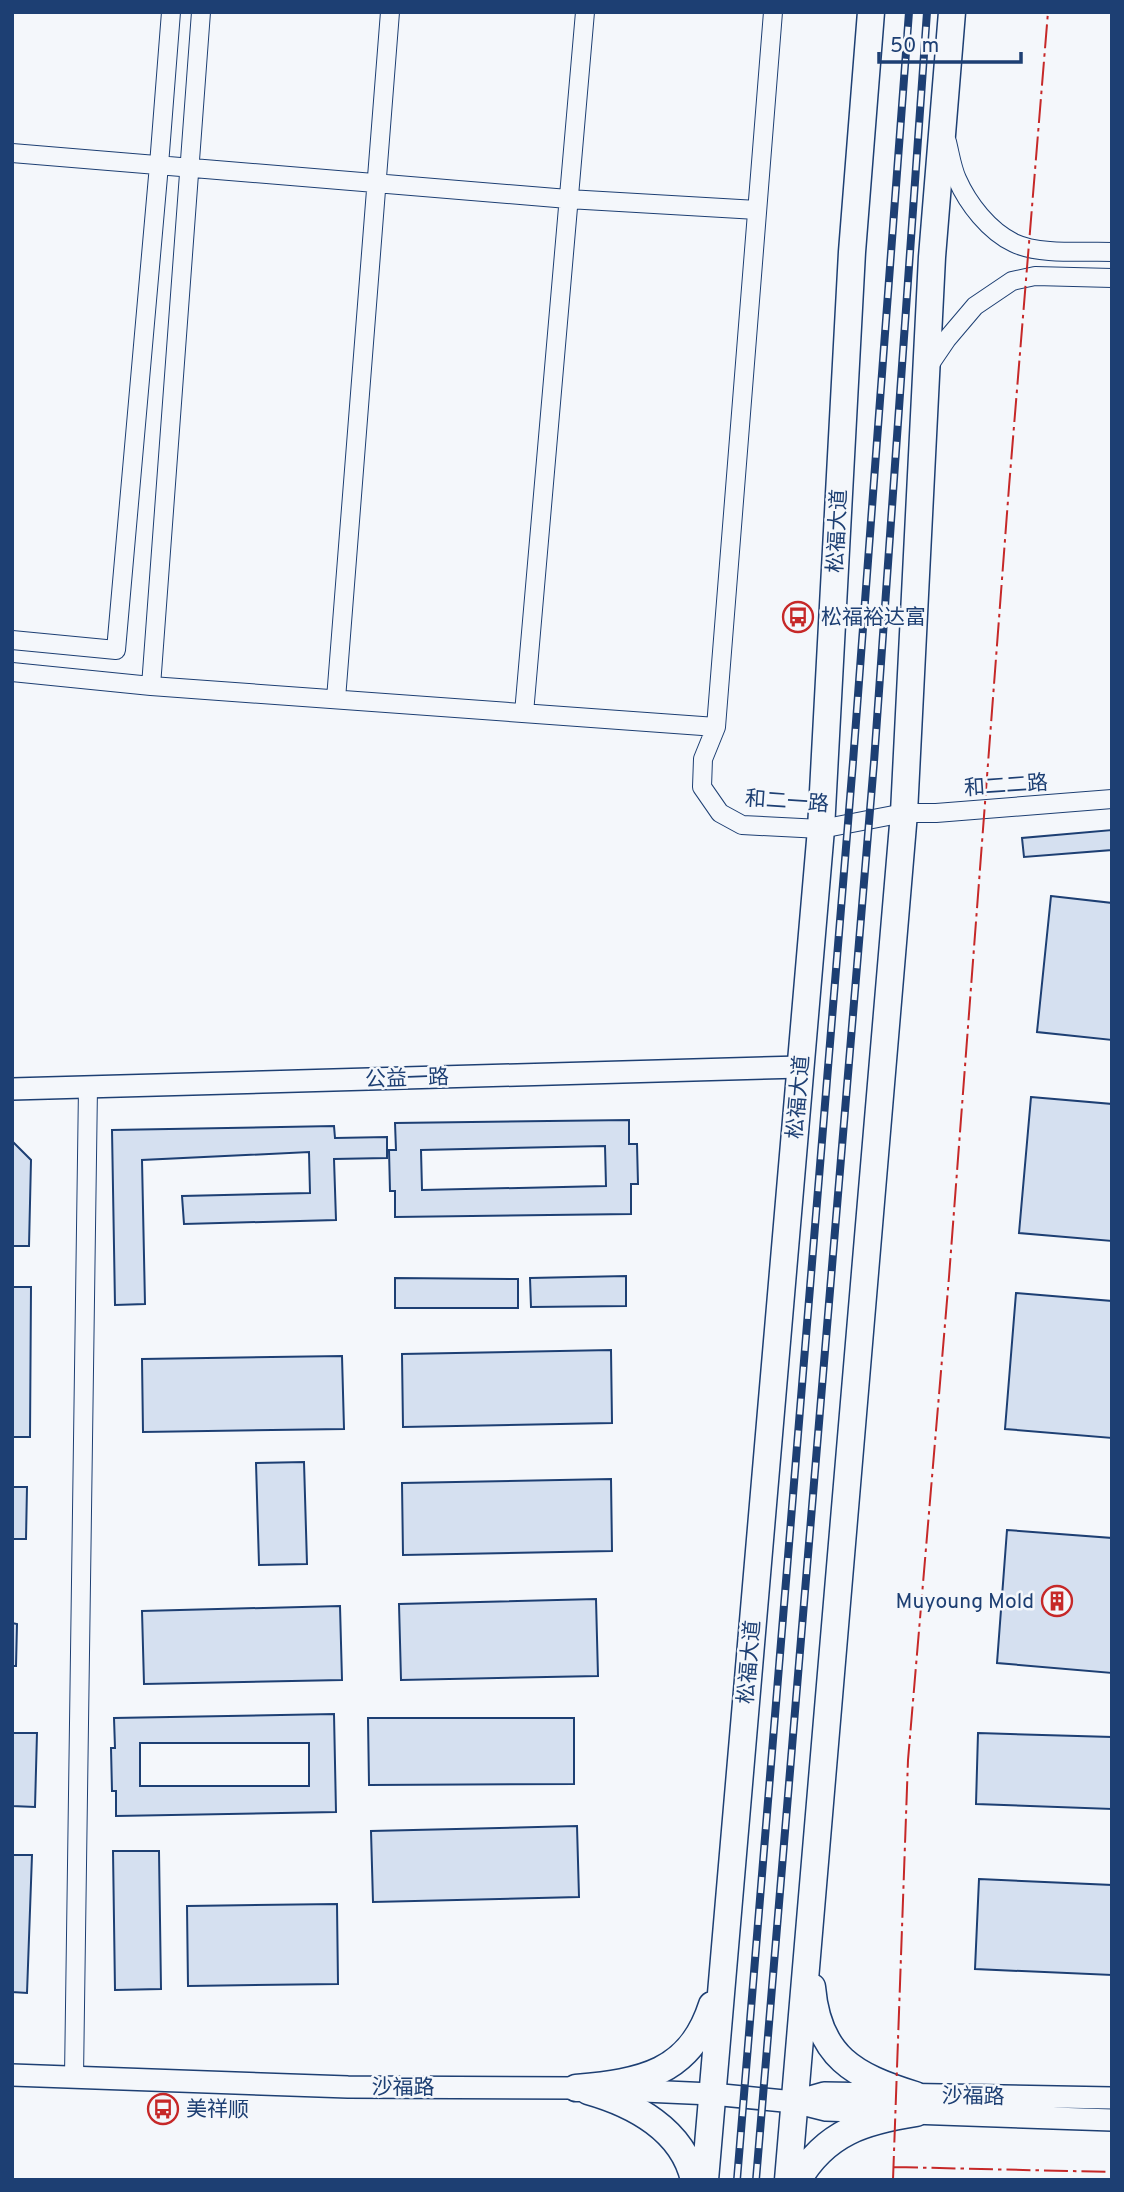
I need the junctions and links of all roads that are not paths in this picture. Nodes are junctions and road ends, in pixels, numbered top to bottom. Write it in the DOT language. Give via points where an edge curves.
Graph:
graph roads {
  1 [pos="171,12"];
  2 [pos="201,12"];
  3 [pos="390,12"];
  4 [pos="584,12"];
  5 [pos="773,12"];
  6 [pos="871,12"];
  7 [pos="952,12"];
  8 [pos="943,127"];
  9 [pos="12,153"];
  10 [pos="159,165"];
  11 [pos="189,167"];
  12 [pos="378,183"];
  13 [pos="568,199"];
  14 [pos="757,211"];
  15 [pos="1112,252"];
  16 [pos="1112,278"];
  17 [pos="926,370"];
  18 [pos="12,640"];
  19 [pos="12,673"];
  20 [pos="151,686"];
  21 [pos="336,699"];
  22 [pos="524,713"];
  23 [pos="716,727"];
  24 [pos="1112,799"];
  25 [pos="904,813"];
  26 [pos="821,829"];
  27 [pos="801,1067"];
  28 [pos="88,1087"];
  29 [pos="12,1089"];
  30 [pos="808,1936"];
  31 [pos="724,1948"];
  32 [pos="12,2076"];
  33 [pos="74,2077"];
  34 [pos="576,2088"];
  35 [pos="712,2094"];
  36 [pos="1112,2098"];
  37 [pos="794,2102"];
  38 [pos="916,2104"];
  39 [pos="1112,2120"];
  40 [pos="694,2180"];
  41 [pos="705,2180"];
  42 [pos="788,2180"];
  43 [pos="798,2180"];
  1 -- 10 [label="street"];
  2 -- 11 [label="street"];
  3 -- 12 [label="street"];
  4 -- 13 [label="street"];
  5 -- 14 [label="street, 和二一路"];
  6 -- 26 [label="main road, 松福大道" via="852,252"];
  7 -- 8 [label="main road"];
  8 -- 15 [label="street" via="956,178 995,229 1014,243 1033,248"];
  8 -- 17 [label="main road"];
  9 -- 10 [label="street"];
  10 -- 11 [label="street"];
  10 -- 18 [label="street" via="116,650"];
  11 -- 12 [label="street"];
  11 -- 20 [label="street"];
  12 -- 13 [label="street"];
  12 -- 21 [label="street"];
  13 -- 14 [label="street"];
  13 -- 22 [label="street"];
  14 -- 23 [label="street, 和二一路"];
  16 -- 17 [label="street" via="1035,276 1012,281 975,306"];
  17 -- 25 [label="main road"];
  19 -- 20 [label="street"];
  20 -- 21 [label="street"];
  21 -- 22 [label="street"];
  22 -- 23 [label="street"];
  23 -- 26 [label="street, 和二一路" via="703,759 702,787 720,813 742,825"];
  24 -- 25 [label="street, 和二二路"];
  25 -- 26 [label="street, 和二一路"];
  25 -- 30 [label="main road"];
  26 -- 27 [label="main road, 松福大道"];
  27 -- 28 [label="street, 公益一路"];
  27 -- 31 [label="main road, 松福大道"];
  28 -- 29 [label="street, 公益一路"];
  28 -- 33 [label="street"];
  30 -- 37 [label="main road"];
  30 -- 38 [label="main road" via="814,2004 824,2035 842,2060"];
  31 -- 34 [label="main road" via="708,2018 692,2047 643,2079"];
  31 -- 35 [label="main road, 松福大道"];
  32 -- 33 [label="street, 沙福路"];
  33 -- 34 [label="street, 沙福路" via="348,2087"];
  34 -- 35 [label="street, 沙福路"];
  34 -- 40 [label="main road" via="618,2100 649,2118 680,2146"];
  35 -- 37 [label="street, 沙福路"];
  35 -- 41 [label="main road, 松福大道"];
  36 -- 38 [label="street, 沙福路"];
  37 -- 38 [label="street, 沙福路" via="826,2110"];
  37 -- 38 [label="street, 沙福路" via="824,2093"];
  37 -- 42 [label="main road"];
  38 -- 39 [label="street, 沙福路"];
  38 -- 43 [label="main road" via="834,2139 813,2157"];
}
